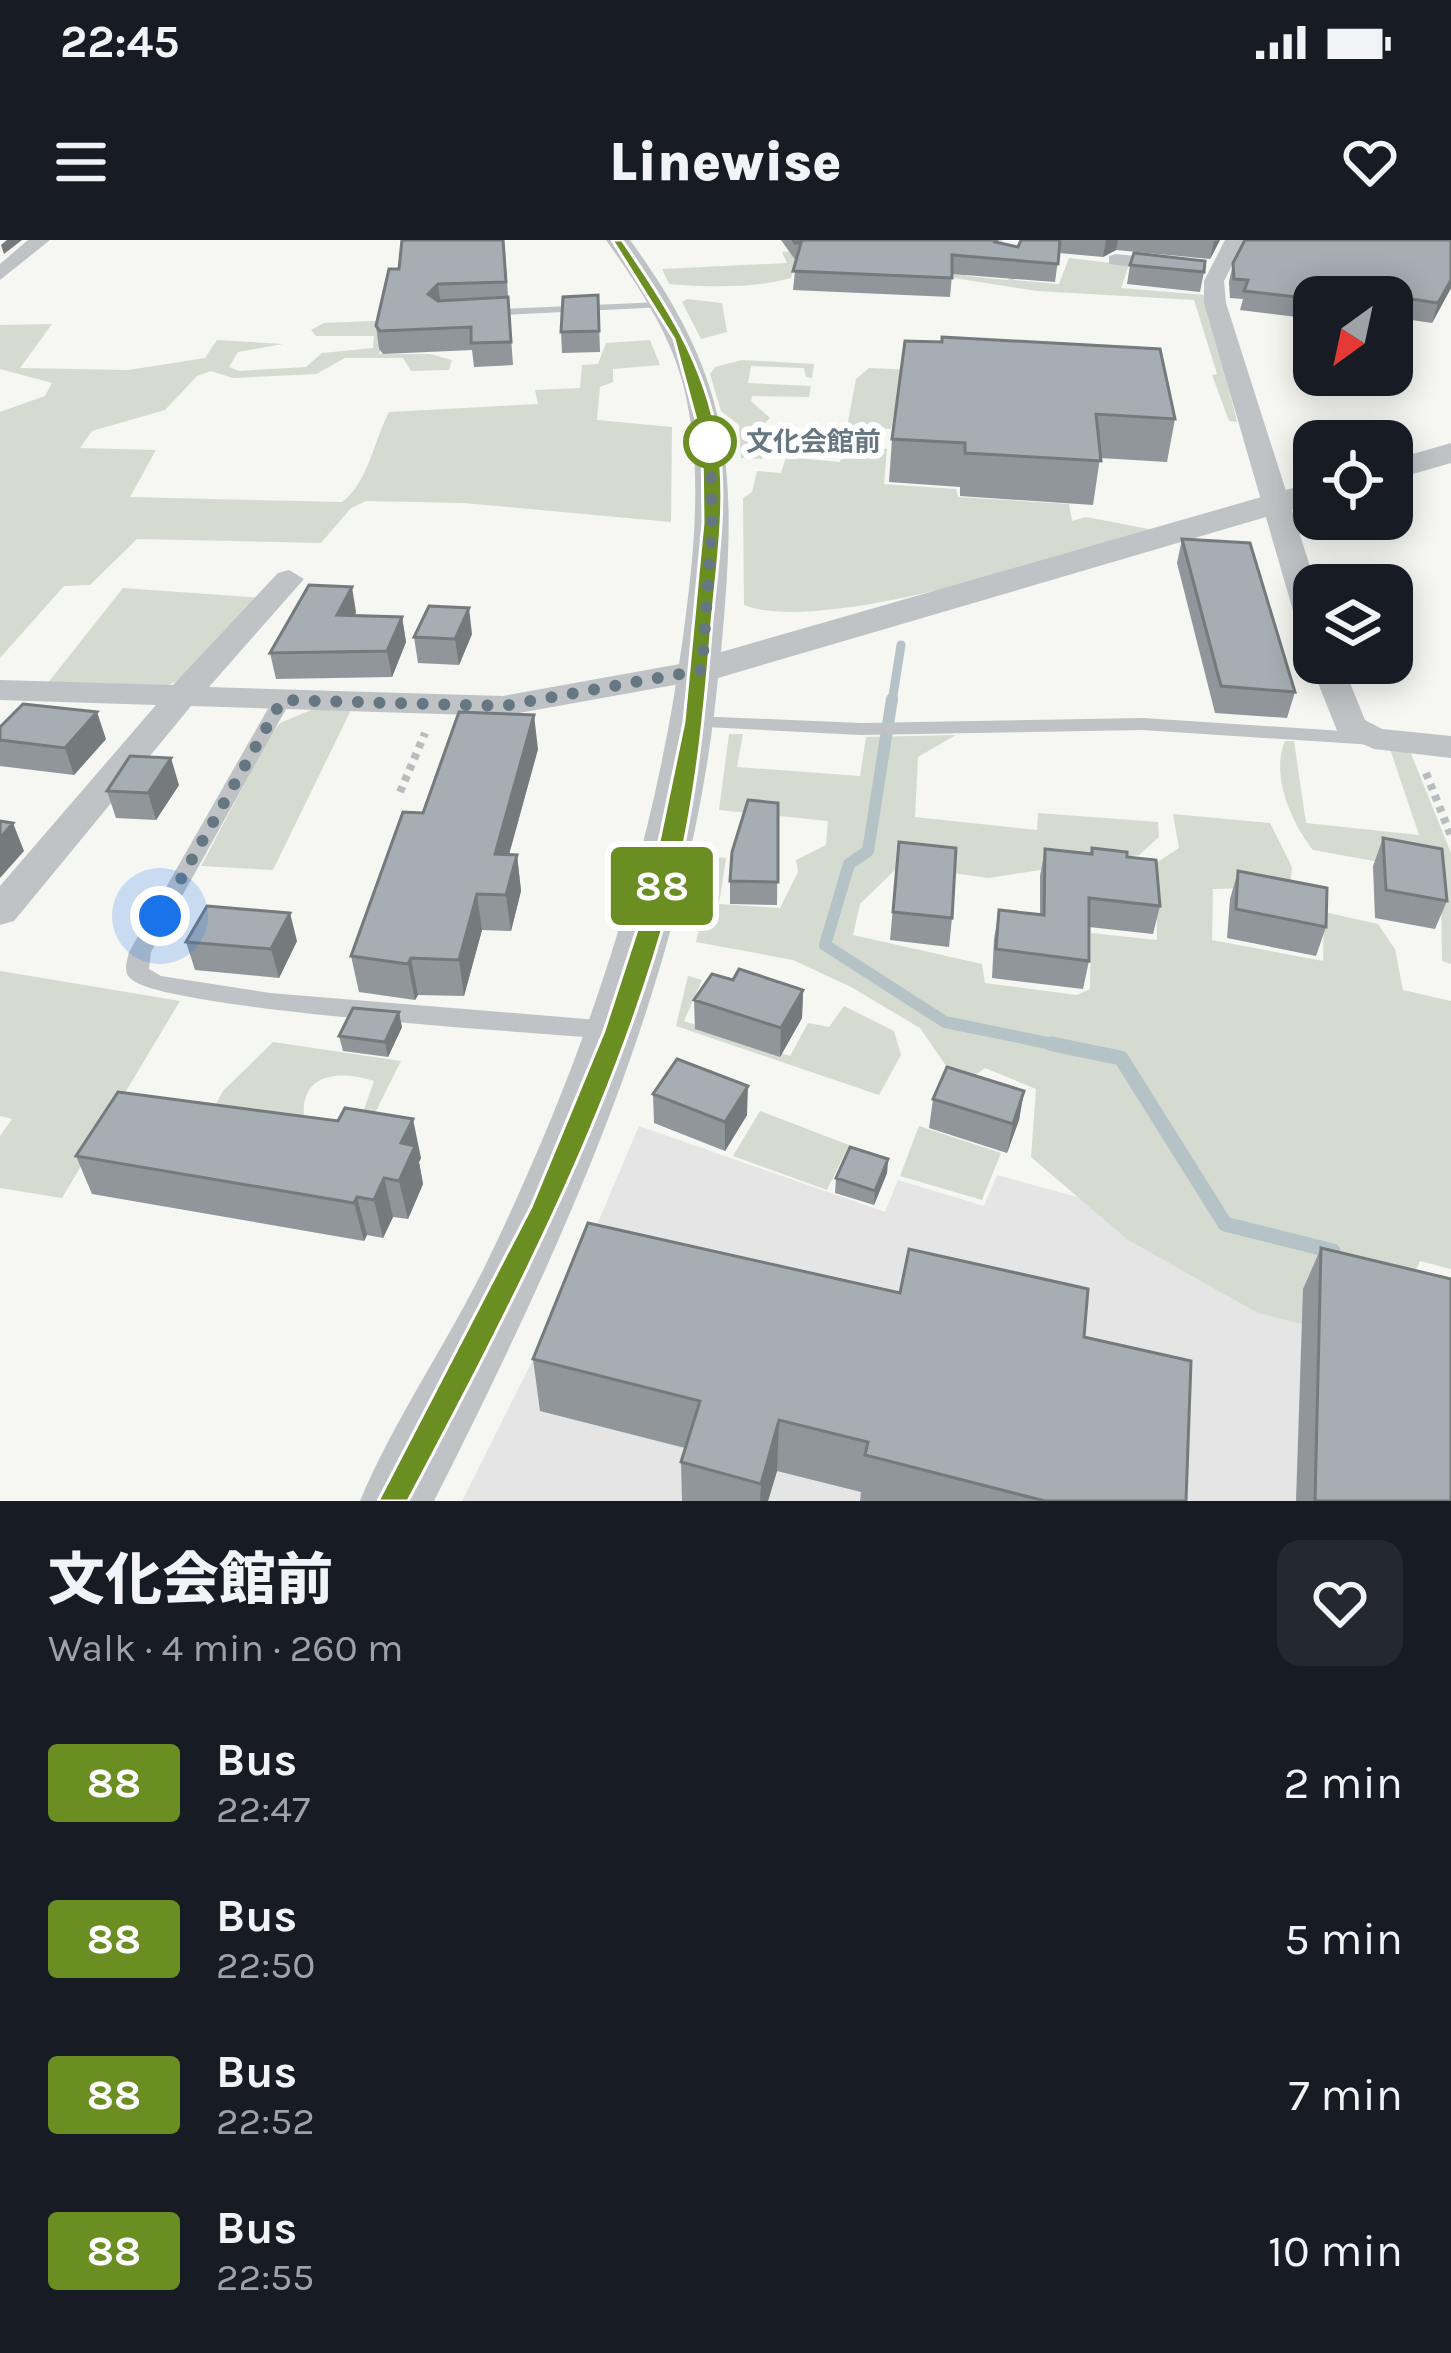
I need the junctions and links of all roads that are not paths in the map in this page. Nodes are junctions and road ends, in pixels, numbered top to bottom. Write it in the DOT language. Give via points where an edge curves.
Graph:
graph roads {
  1 [pos="40,240"];
  2 [pos="618,240"];
  3 [pos="1235,240"];
  4 [pos="10,258"];
  5 [pos="1116,260"];
  6 [pos="1219,271"];
  7 [pos="0,274"];
  8 [pos="661,304"];
  9 [pos="462,314"];
  10 [pos="1451,453"];
  11 [pos="1413,464"];
  12 [pos="1293,498"];
  13 [pos="1273,504"];
  14 [pos="1293,564"];
  15 [pos="289,579"];
  16 [pos="1333,684"];
  17 [pos="0,689"];
  18 [pos="698,696"];
  19 [pos="180,698"];
  20 [pos="282,700"];
  21 [pos="1374,739"];
  22 [pos="1451,747"];
  23 [pos="0,912"];
  24 [pos="617,1031"];
  25 [pos="396,1501"];
  1 -- 4 [label="street"];
  2 -- 8 [label="street"];
  3 -- 6 [label="street"];
  4 -- 7 [label="street"];
  5 -- 6 [label="street"];
  6 -- 13 [label="street" via="1215,303"];
  8 -- 9 [label="lane"];
  8 -- 18 [label="street" via="697,381 710,442"];
  10 -- 11 [label="street"];
  12 -- 13 [label="street"];
  13 -- 14 [label="street"];
  13 -- 18 [label="street"];
  15 -- 19 [label="street"];
  16 -- 21 [label="street" via="1350,726"];
  17 -- 19 [label="street"];
  18 -- 20 [label="street" via="436,706"];
  18 -- 21 [label="lane" via="861,728 1143,724"];
  18 -- 24 [label="street" via="659,899"];
  19 -- 20 [label="street"];
  19 -- 23 [label="street"];
  20 -- 24 [label="lane" via="140,952 137,972 155,983 270,1001"];
  21 -- 22 [label="street"];
  24 -- 25 [label="street" via="545,1208"];
}
